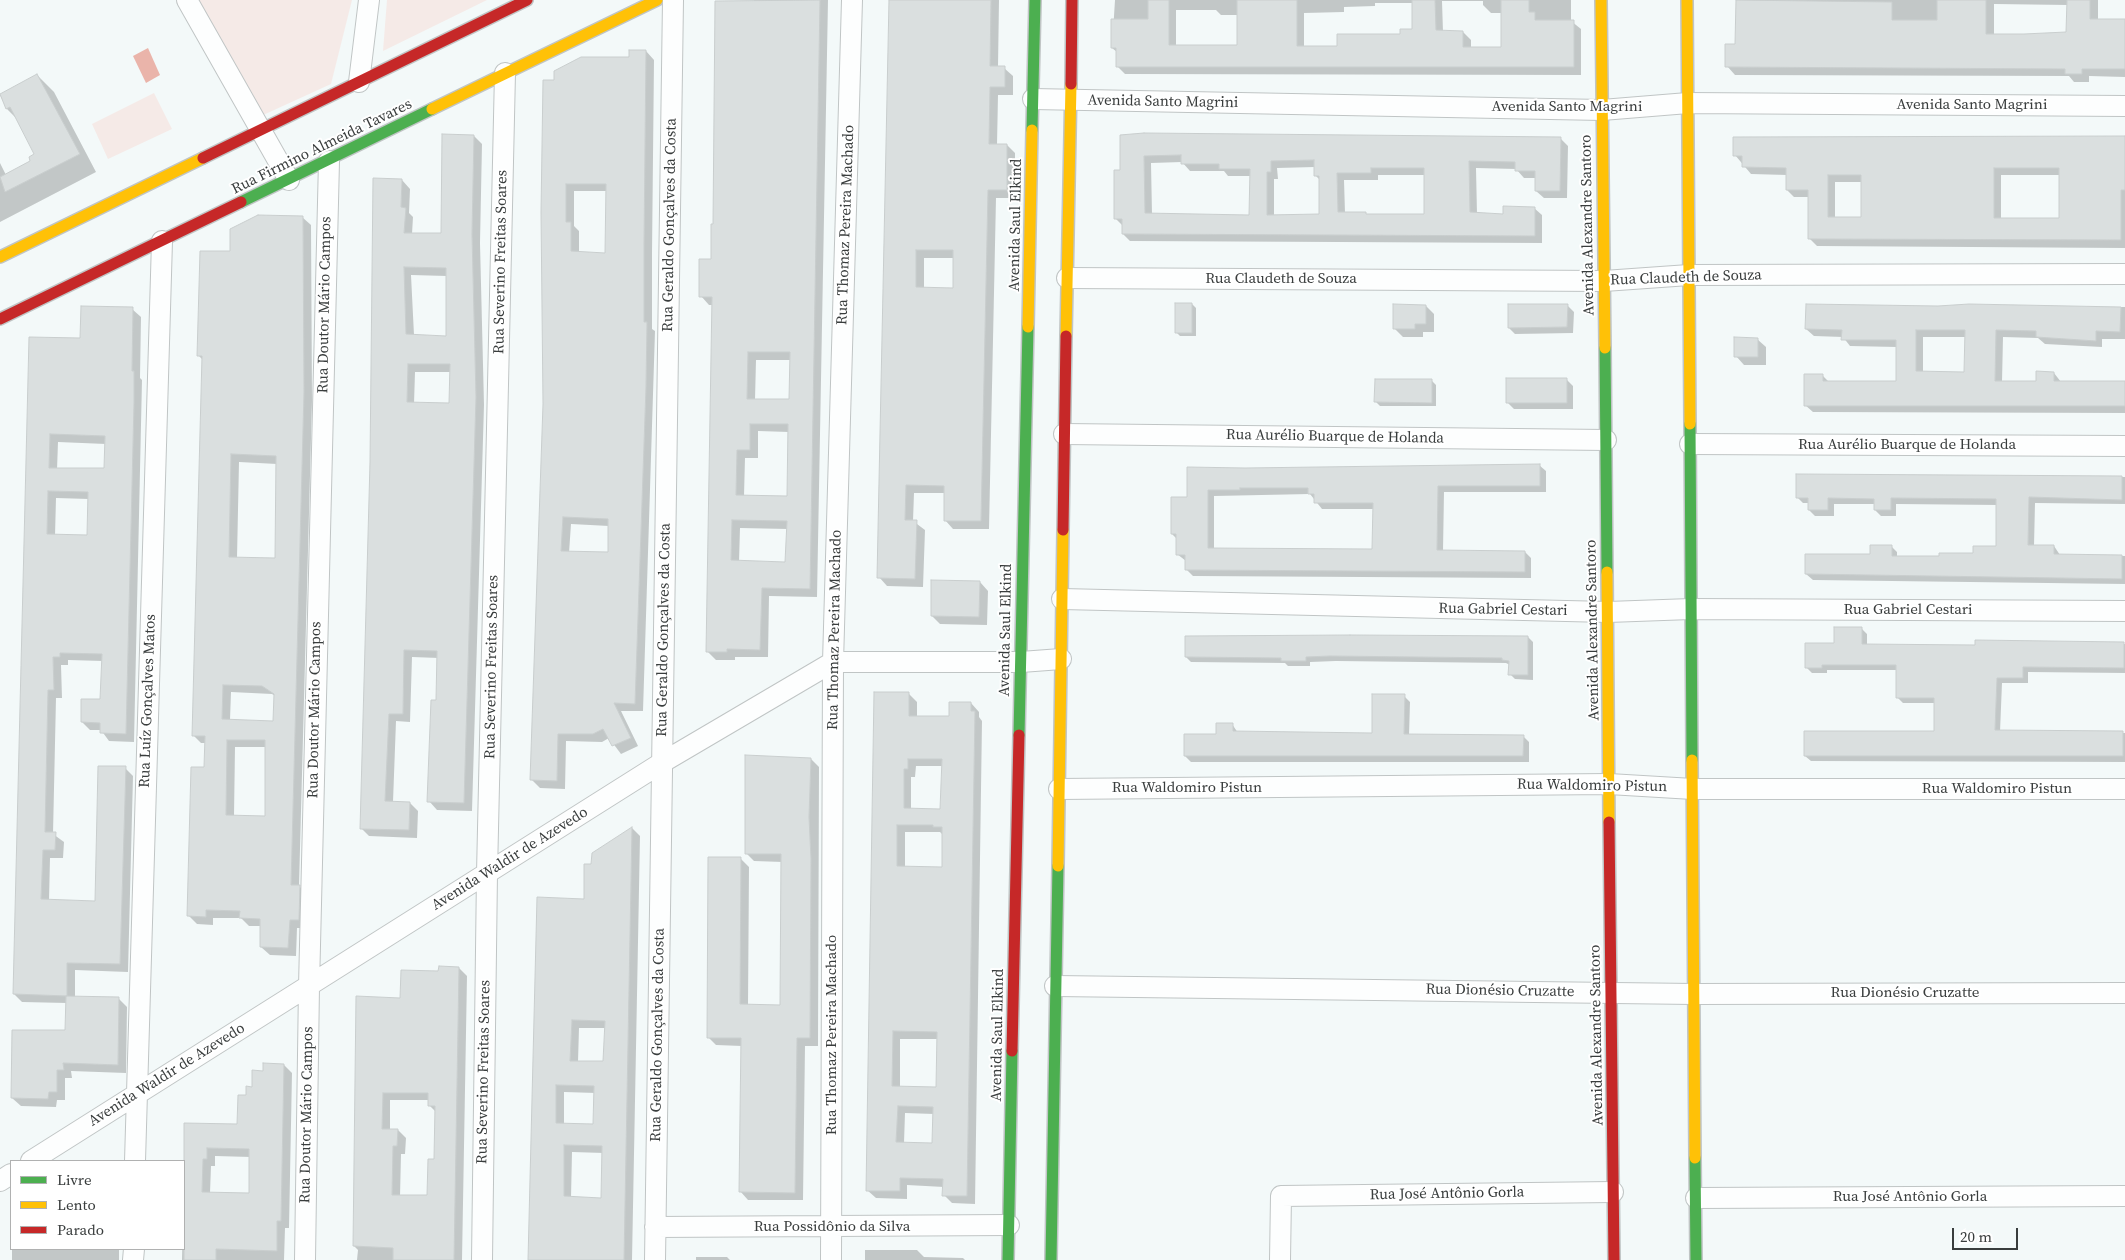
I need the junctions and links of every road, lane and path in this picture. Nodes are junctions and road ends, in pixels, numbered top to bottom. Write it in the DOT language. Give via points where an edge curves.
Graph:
graph roads {
  1 [pos="187,0"];
  2 [pos="369,0"];
  3 [pos="527,0"];
  4 [pos="657,0"];
  5 [pos="673,0"];
  6 [pos="852,0"];
  7 [pos="1035,0"];
  8 [pos="1072,0"];
  9 [pos="1601,0"];
  10 [pos="1687,0"];
  11 [pos="505,73"];
  12 [pos="359,82"];
  13 [pos="1034,99"];
  14 [pos="1070,100"];
  15 [pos="1688,103"];
  16 [pos="2125,106"];
  17 [pos="1602,110"];
  18 [pos="261,129"];
  19 [pos="329,161"];
  20 [pos="289,180"];
  21 [pos="162,241"];
  22 [pos="0,257"];
  23 [pos="2125,274"];
  24 [pos="1689,275"];
  25 [pos="1067,278"];
  26 [pos="1604,281"];
  27 [pos="0,319"];
  28 [pos="1064,434"];
  29 [pos="1606,440"];
  30 [pos="1690,444"];
  31 [pos="2125,446"];
  32 [pos="1062,599"];
  33 [pos="1691,609"];
  34 [pos="2125,611"];
  35 [pos="1608,612"];
  36 [pos="1061,659"];
  37 [pos="833,662"];
  38 [pos="1021,662"];
  39 [pos="662,762"];
  40 [pos="1609,784"];
  41 [pos="1059,788"];
  42 [pos="1692,788"];
  43 [pos="2125,789"];
  44 [pos="487,873"];
  45 [pos="309,986"];
  46 [pos="1055,986"];
  47 [pos="1611,992"];
  48 [pos="2125,993"];
  49 [pos="1694,994"];
  50 [pos="1012,1054"];
  51 [pos="1025,1055"];
  52 [pos="1040,1056"];
  53 [pos="1055,1058"];
  54 [pos="136,1095"];
  55 [pos="33,1160"];
  56 [pos="135,1160"];
  57 [pos="1613,1192"];
  58 [pos="2125,1196"];
  59 [pos="1696,1198"];
  60 [pos="1009,1225"];
  61 [pos="655,1227"];
  62 [pos="831,1227"];
  63 [pos="305,1260"];
  64 [pos="482,1260"];
  65 [pos="655,1260"];
  66 [pos="831,1260"];
  67 [pos="1008,1260"];
  68 [pos="1051,1260"];
  69 [pos="1280,1260"];
  70 [pos="1614,1260"];
  71 [pos="1696,1260"];
  1 -- 18 [label="street"];
  2 -- 12 [label="street"];
  3 -- 12 [label="street"];
  4 -- 11 [label="street, Rua Firmino Almeida Tavares"];
  5 -- 39 [label="street, Rua Geraldo Gonçalves da Costa"];
  6 -- 37 [label="street, Rua Thomaz Pereira Machado"];
  7 -- 13 [label="street, Avenida Saul Elkind"];
  8 -- 14 [label="street"];
  9 -- 17 [label="street, Avenida Alexandre Santoro"];
  10 -- 15 [label="street"];
  11 -- 19 [label="street, Rua Firmino Almeida Tavares"];
  11 -- 44 [label="street, Rua Severino Freitas Soares"];
  12 -- 18 [label="street"];
  13 -- 14 [label="street, Avenida Santo Magrini"];
  13 -- 38 [label="street, Avenida Saul Elkind"];
  14 -- 17 [label="street, Avenida Santo Magrini"];
  14 -- 25 [label="street"];
  15 -- 16 [label="street, Avenida Santo Magrini"];
  15 -- 17 [label="street, Avenida Santo Magrini"];
  15 -- 24 [label="street"];
  17 -- 26 [label="street, Avenida Alexandre Santoro"];
  18 -- 20 [label="street"];
  18 -- 22 [label="street"];
  19 -- 20 [label="street, Rua Firmino Almeida Tavares"];
  19 -- 45 [label="street, Rua Doutor Mário Campos"];
  20 -- 21 [label="street, Rua Firmino Almeida Tavares"];
  21 -- 27 [label="street, Rua Firmino Almeida Tavares"];
  21 -- 54 [label="street, Rua Luíz Gonçalves Matos"];
  23 -- 24 [label="street, Rua Claudeth de Souza"];
  24 -- 26 [label="street, Rua Claudeth de Souza"];
  24 -- 30 [label="street"];
  25 -- 26 [label="street, Rua Claudeth de Souza"];
  25 -- 28 [label="street"];
  26 -- 29 [label="street, Avenida Alexandre Santoro"];
  28 -- 29 [label="street, Rua Aurélio Buarque de Holanda"];
  28 -- 32 [label="street"];
  29 -- 35 [label="street, Avenida Alexandre Santoro"];
  30 -- 31 [label="street, Rua Aurélio Buarque de Holanda"];
  30 -- 33 [label="street"];
  32 -- 35 [label="street, Rua Gabriel Cestari"];
  32 -- 36 [label="street"];
  33 -- 34 [label="street, Rua Gabriel Cestari"];
  33 -- 35 [label="street, Rua Gabriel Cestari"];
  33 -- 42 [label="street"];
  35 -- 40 [label="street, Avenida Alexandre Santoro"];
  36 -- 38 [label="street"];
  36 -- 41 [label="street"];
  37 -- 38 [label="street"];
  37 -- 39 [label="street, Avenida Waldir de Azevedo"];
  37 -- 62 [label="street, Rua Thomaz Pereira Machado"];
  38 -- 50 [label="street, Avenida Saul Elkind"];
  39 -- 44 [label="street, Avenida Waldir de Azevedo"];
  39 -- 61 [label="street, Rua Geraldo Gonçalves da Costa"];
  40 -- 41 [label="street, Rua Waldomiro Pistun"];
  40 -- 42 [label="street, Rua Waldomiro Pistun"];
  40 -- 47 [label="street, Avenida Alexandre Santoro"];
  41 -- 46 [label="street"];
  42 -- 43 [label="street, Rua Waldomiro Pistun"];
  42 -- 49 [label="street"];
  44 -- 45 [label="street, Avenida Waldir de Azevedo"];
  44 -- 64 [label="street, Rua Severino Freitas Soares"];
  45 -- 54 [label="street, Avenida Waldir de Azevedo"];
  45 -- 63 [label="street, Rua Doutor Mário Campos"];
  46 -- 47 [label="street, Rua Dionésio Cruzatte"];
  46 -- 53 [label="street"];
  47 -- 49 [label="street, Rua Dionésio Cruzatte"];
  47 -- 57 [label="street, Avenida Alexandre Santoro"];
  48 -- 49 [label="street, Rua Dionésio Cruzatte"];
  49 -- 59 [label="street"];
  50 -- 51 [label="street"];
  50 -- 60 [label="street, Avenida Saul Elkind"];
  52 -- 53 [label="street"];
  53 -- 68 [label="street"];
  54 -- 55 [label="street, Avenida Waldir de Azevedo"];
  54 -- 56 [label="street, Rua Luíz Gonçalves Matos"];
  57 -- 69 [label="street, Rua José Antônio Gorla" via="1281,1196"];
  57 -- 70 [label="street, Avenida Alexandre Santoro"];
  58 -- 59 [label="street, Rua José Antônio Gorla"];
  59 -- 71 [label="street"];
  60 -- 62 [label="street, Rua Possidônio da Silva"];
  60 -- 67 [label="street, Avenida Saul Elkind"];
  61 -- 62 [label="street, Rua Possidônio da Silva"];
  61 -- 65 [label="street, Rua Geraldo Gonçalves da Costa"];
  62 -- 66 [label="street, Rua Thomaz Pereira Machado"];
}
